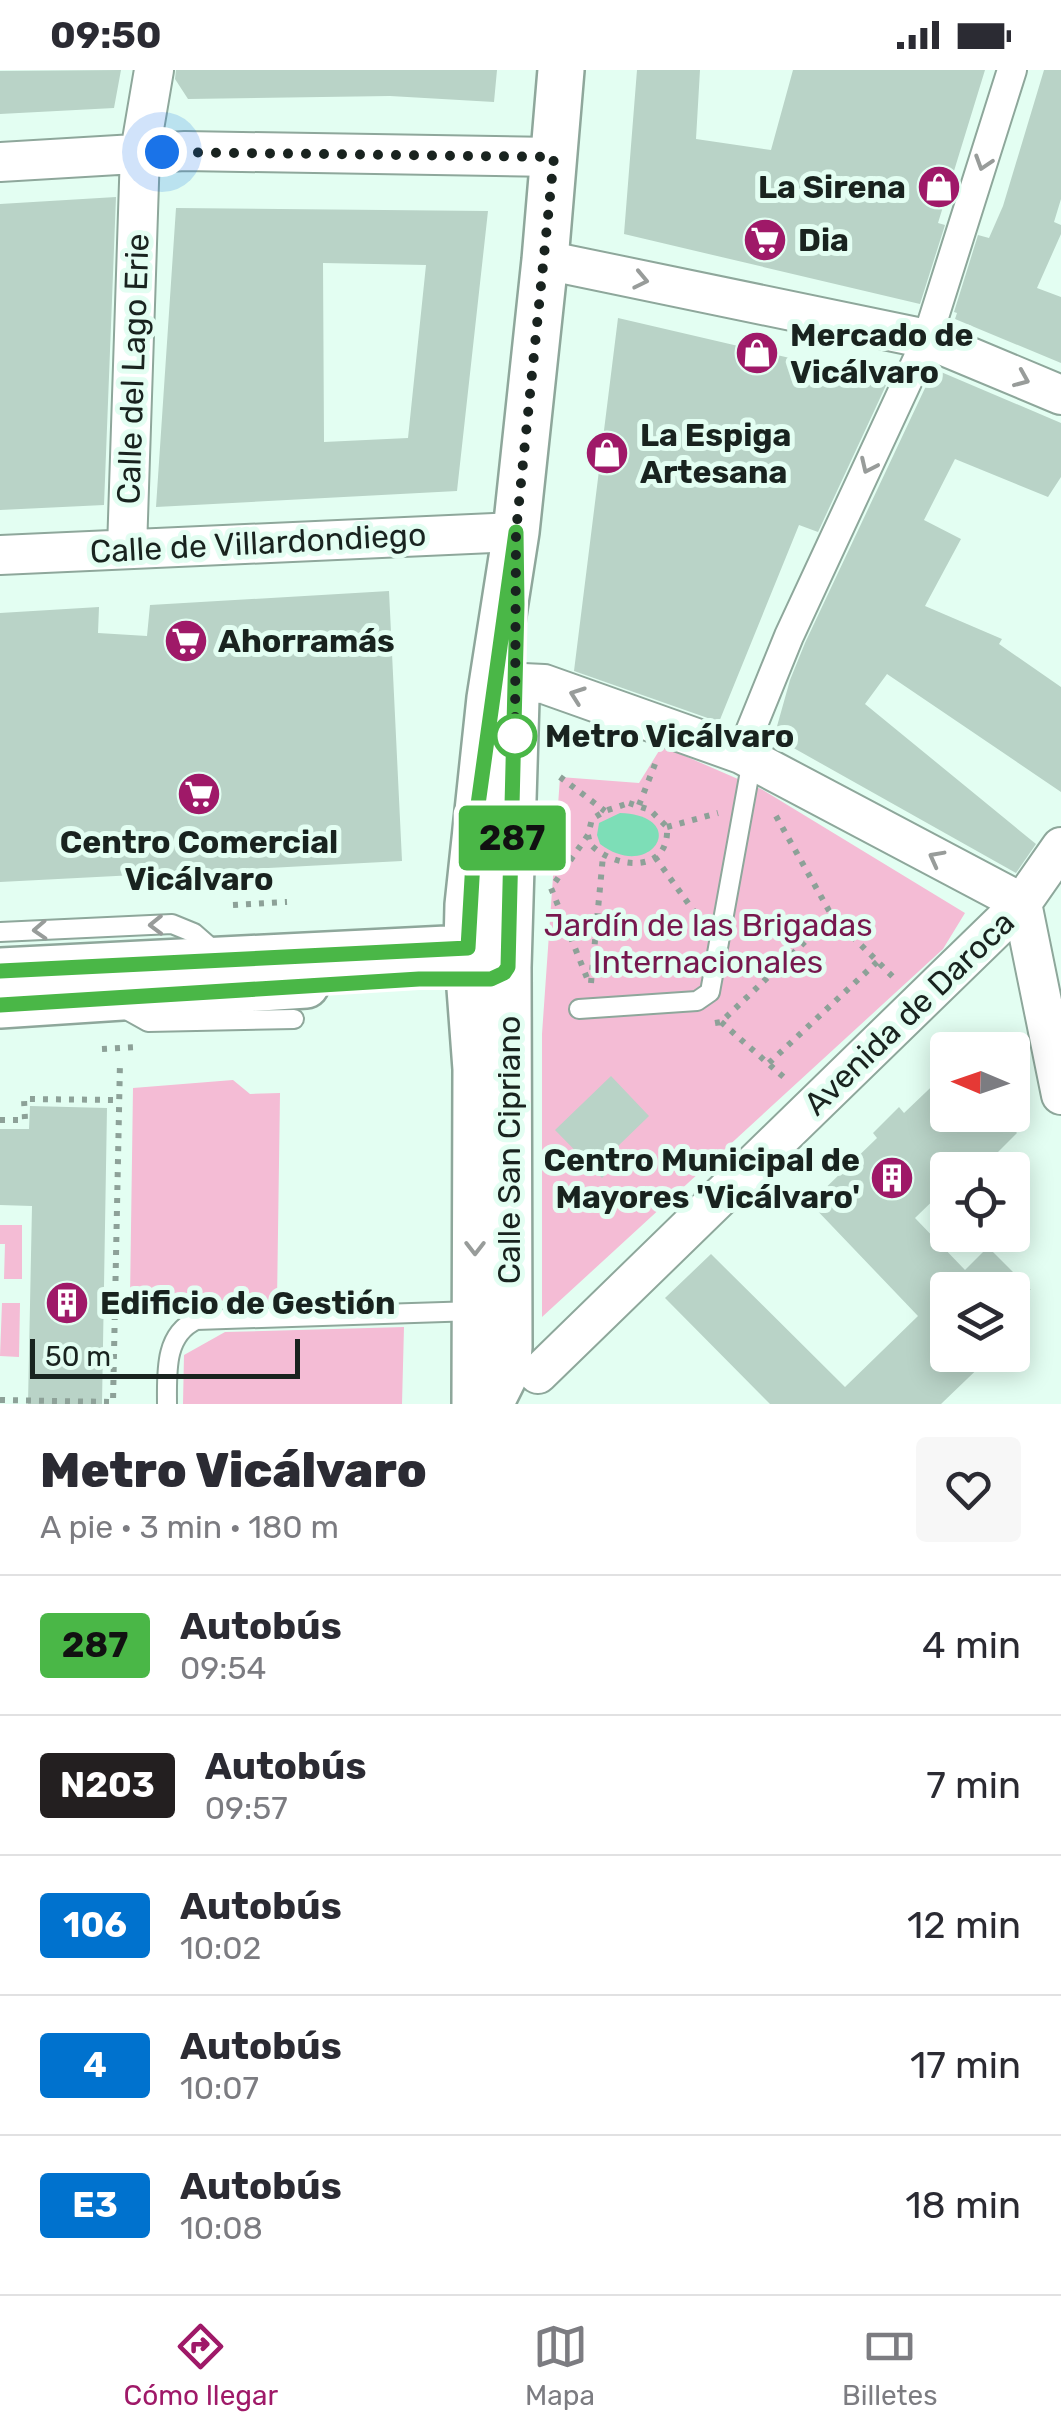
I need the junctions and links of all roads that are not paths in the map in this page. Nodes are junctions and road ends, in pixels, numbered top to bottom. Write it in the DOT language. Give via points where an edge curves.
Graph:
graph roads {
  1 [pos="154,70"];
  2 [pos="562,70"];
  3 [pos="1012,70"];
  4 [pos="140,152"];
  5 [pos="554,157"];
  6 [pos="0,162"];
  7 [pos="546,260"];
  8 [pos="927,339"];
  9 [pos="1061,395"];
  10 [pos="516,532"];
  11 [pos="127,549"];
  12 [pos="0,555"];
  13 [pos="503,690"];
  14 [pos="746,757"];
  15 [pos="1061,847"];
  16 [pos="1022,903"];
  17 [pos="0,932"];
  18 [pos="222,958"];
  19 [pos="484,968"];
  20 [pos="0,971"];
  21 [pos="106,998"];
  22 [pos="0,1005"];
  23 [pos="579,1009"];
  24 [pos="294,1019"];
  25 [pos="1061,1095"];
  26 [pos="476,1310"];
  27 [pos="538,1374"];
  28 [pos="166,1404"];
  29 [pos="475,1404"];
  30 [pos="490,1404"];
  1 -- 4 [label="street, Calle del Lago Erie"];
  2 -- 5 [label="street, Calle San Cipriano"];
  3 -- 8 [label="street, one-way"];
  4 -- 5 [label="street"];
  4 -- 6 [label="street"];
  4 -- 11 [label="street, Calle del Lago Erie"];
  5 -- 7 [label="street, Calle San Cipriano"];
  7 -- 8 [label="street, one-way"];
  7 -- 10 [label="street, Calle San Cipriano"];
  8 -- 9 [label="street, one-way"];
  8 -- 14 [label="street, one-way" via="789,636"];
  10 -- 11 [label="street, Calle de Villardondiego"];
  10 -- 13 [label="street, Calle San Cipriano"];
  11 -- 12 [label="street, Calle de Villardondiego"];
  14 -- 13 [label="street, one-way" via="544,684"];
  13 -- 19 [label="street, Calle San Cipriano"];
  16 -- 14 [label="street, one-way"];
  14 -- 23 [label="lane" via="710,992 697,1001"];
  15 -- 16 [label="street, Avenida de Daroca"];
  16 -- 25 [label="street"];
  16 -- 27 [label="street, Avenida de Daroca"];
  18 -- 17 [label="lane, one-way" via="172,924"];
  18 -- 19 [label="street"];
  18 -- 20 [label="street"];
  19 -- 21 [label="street"];
  19 -- 26 [label="street, Calle San Cipriano, one-way" via="476,1034"];
  19 -- 30 [label="street, Calle San Cipriano" via="510,1220 507,1370"];
  21 -- 22 [label="street"];
  21 -- 24 [label="lane" via="148,1022"];
  26 -- 28 [label="lane" via="196,1320 171,1347"];
  26 -- 29 [label="street, Calle San Cipriano"];
}
